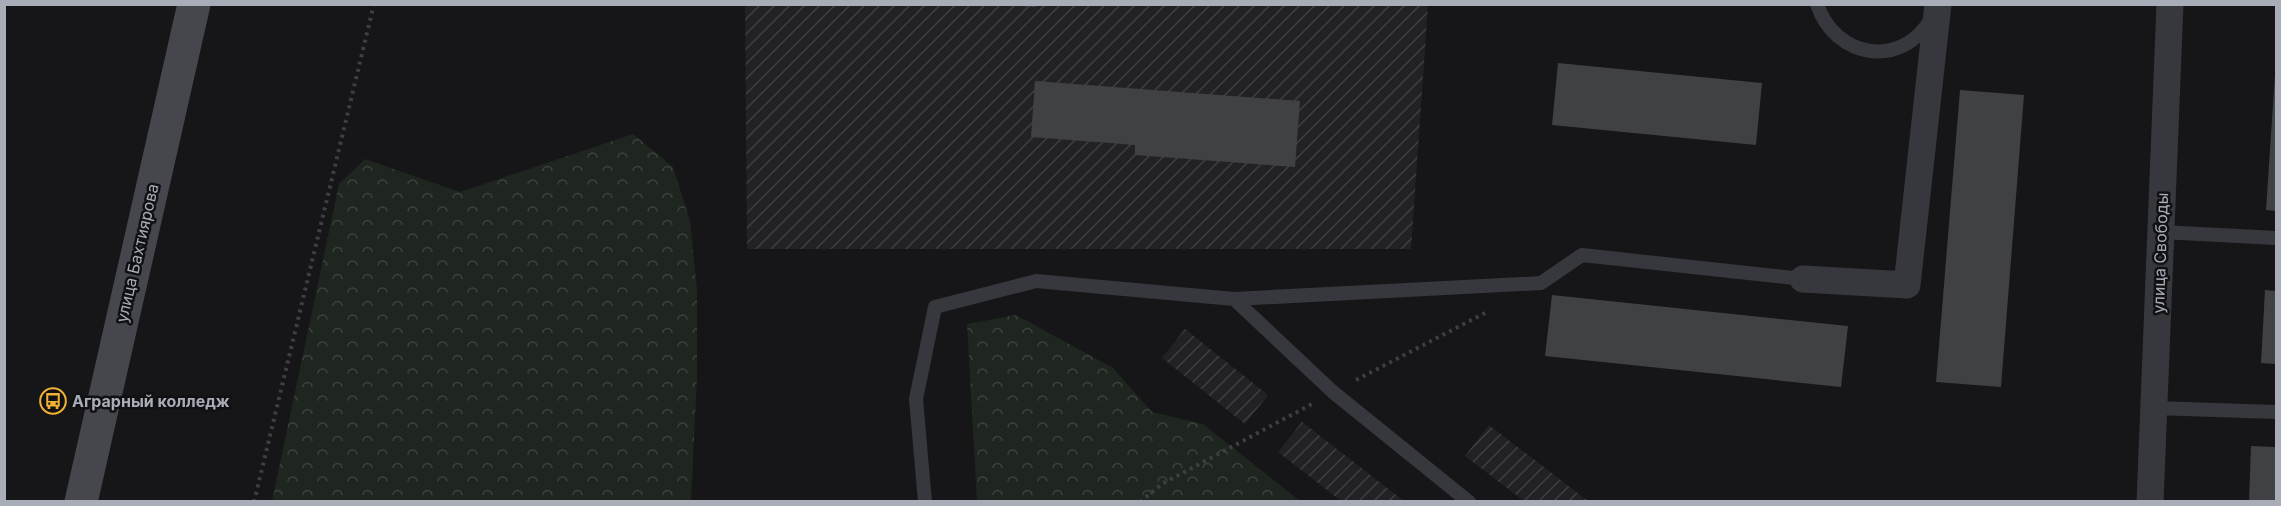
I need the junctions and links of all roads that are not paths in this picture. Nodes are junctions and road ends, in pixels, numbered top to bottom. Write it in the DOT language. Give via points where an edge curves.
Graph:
graph roads {
  1 [pos="194,4"];
  2 [pos="1816,4"];
  3 [pos="1938,4"];
  4 [pos="2170,4"];
  5 [pos="2161,232"];
  6 [pos="2277,238"];
  7 [pos="1803,279"];
  8 [pos="1234,299"];
  9 [pos="2154,408"];
  10 [pos="2277,411"];
  11 [pos="81,501"];
  12 [pos="925,501"];
  13 [pos="1469,501"];
  14 [pos="2150,501"];
  1 -- 11 [label="main road, улица Бахтиярова"];
  2 -- 3 [label="lane" via="1821,19 1834,35 1852,47 1872,52 1912,42 1927,27"];
  3 -- 7 [label="street" via="1907,285"];
  4 -- 5 [label="street, улица Свободы"];
  5 -- 6 [label="lane"];
  5 -- 9 [label="street, улица Свободы"];
  7 -- 8 [label="lane" via="1582,255 1541,283"];
  8 -- 12 [label="lane" via="1036,281 935,307 916,399"];
  8 -- 13 [label="lane" via="1333,392"];
  9 -- 10 [label="lane"];
  9 -- 14 [label="street, улица Свободы"];
}
